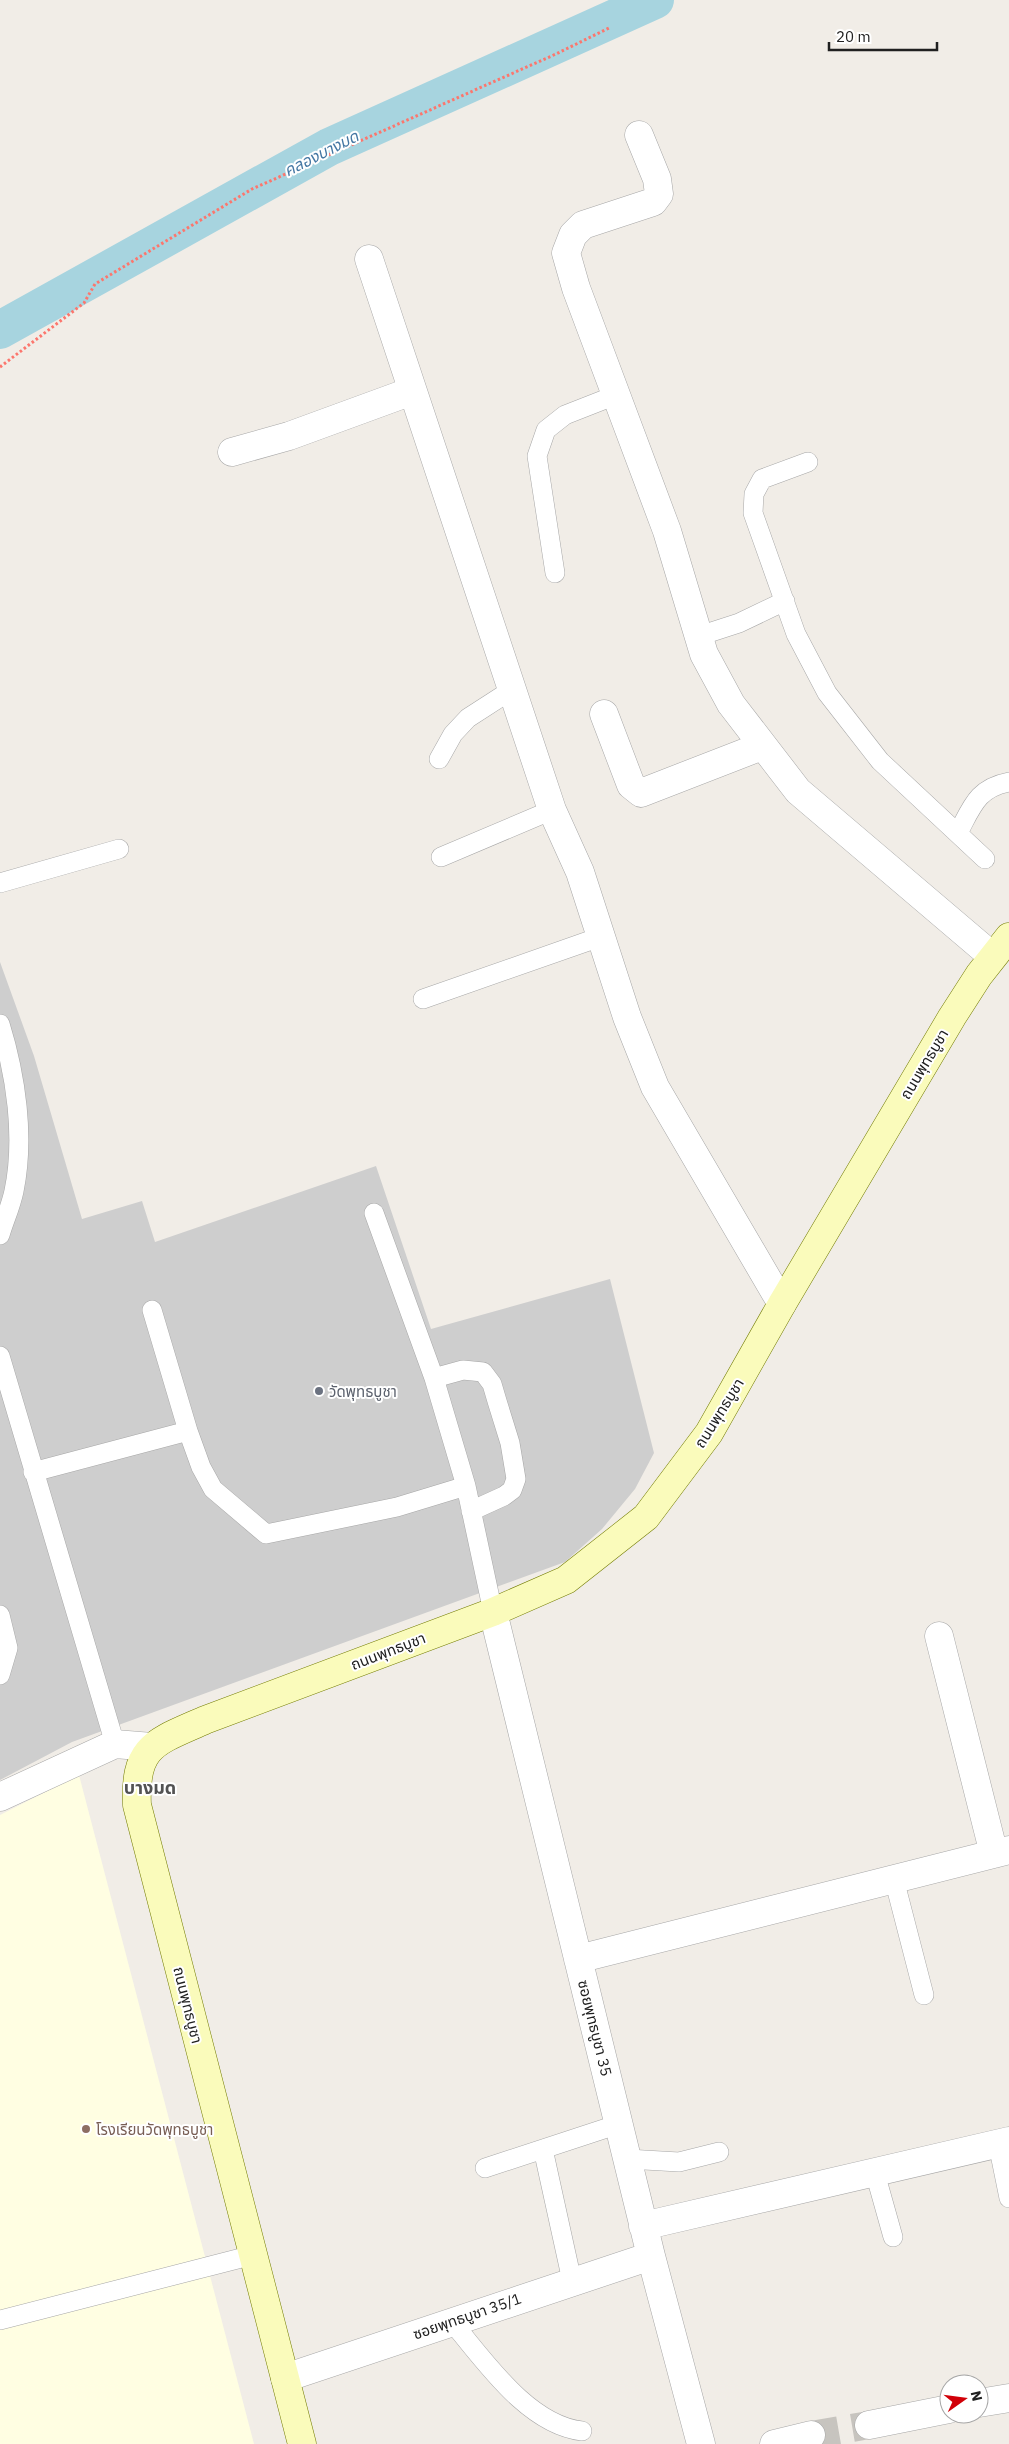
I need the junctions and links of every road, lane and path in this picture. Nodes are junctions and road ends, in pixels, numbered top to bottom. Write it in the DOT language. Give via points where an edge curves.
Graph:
graph roads {
  1 [pos="609,28"];
  2 [pos="639,135"];
  3 [pos="369,259"];
  4 [pos="0,367"];
  5 [pos="412,391"];
  6 [pos="616,396"];
  7 [pos="232,452"];
  8 [pos="808,462"];
  9 [pos="555,573"];
  10 [pos="785,601"];
  11 [pos="699,636"];
  12 [pos="513,689"];
  13 [pos="604,714"];
  14 [pos="762,746"];
  15 [pos="439,759"];
  16 [pos="1009,782"];
  17 [pos="552,810"];
  18 [pos="958,833"];
  19 [pos="119,849"];
  20 [pos="440,857"];
  21 [pos="985,859"];
  22 [pos="0,883"];
  23 [pos="600,937"];
  24 [pos="1001,946"];
  25 [pos="423,998"];
  26 [pos="0,1024"];
  27 [pos="374,1213"];
  28 [pos="0,1234"];
  29 [pos="782,1304"];
  30 [pos="152,1310"];
  31 [pos="0,1356"];
  32 [pos="434,1378"];
  33 [pos="188,1431"];
  34 [pos="33,1472"];
  35 [pos="466,1486"];
  36 [pos="471,1511"];
  37 [pos="493,1612"];
  38 [pos="0,1615"];
  39 [pos="939,1636"];
  40 [pos="0,1675"];
  41 [pos="115,1744"];
  42 [pos="152,1747"];
  43 [pos="0,1798"];
  44 [pos="1002,1852"];
  45 [pos="894,1879"];
  46 [pos="578,1959"];
  47 [pos="924,1995"];
  48 [pos="618,2124"];
  49 [pos="1004,2143"];
  50 [pos="543,2148"];
  51 [pos="719,2152"];
  52 [pos="627,2159"];
  53 [pos="485,2168"];
  54 [pos="875,2173"];
  55 [pos="1009,2198"];
  56 [pos="644,2226"];
  57 [pos="894,2237"];
  58 [pos="253,2255"];
  59 [pos="651,2256"];
  60 [pos="572,2281"];
  61 [pos="0,2320"];
  62 [pos="452,2322"];
  63 [pos="284,2378"];
  64 [pos="1009,2398"];
  65 [pos="989,2401"];
  66 [pos="939,2411"];
  67 [pos="869,2425"];
  68 [pos="582,2430"];
  69 [pos="811,2435"];
  70 [pos="302,2444"];
  71 [pos="701,2444"];
  72 [pos="774,2444"];
  1 -- 4 [label="path" via="252,189 95,284 84,303"];
  2 -- 6 [label="street" via="657,179 659,194 653,202 583,225 574,235 566,253"];
  3 -- 5 [label="street"];
  5 -- 7 [label="street" via="289,436"];
  5 -- 12 [label="street"];
  6 -- 9 [label="lane" via="565,415 546,430 537,456"];
  6 -- 11 [label="street" via="668,531"];
  8 -- 10 [label="lane" via="762,479 754,494 753,513"];
  10 -- 11 [label="lane" via="739,623"];
  10 -- 18 [label="lane" via="796,634 826,693 880,760"];
  11 -- 14 [label="street" via="704,654 731,704"];
  12 -- 15 [label="lane" via="468,718 453,734"];
  12 -- 17 [label="street"];
  13 -- 14 [label="street" via="631,786 641,793"];
  14 -- 24 [label="street" via="798,791"];
  16 -- 18 [label="lane" via="990,787 977,799"];
  17 -- 20 [label="lane"];
  17 -- 23 [label="street" via="580,872"];
  18 -- 21 [label="lane"];
  19 -- 22 [label="lane"];
  23 -- 25 [label="lane"];
  23 -- 29 [label="street" via="627,1017 656,1087"];
  24 -- 29 [label="main road, ถนนพุทธบูชา" via="952,1017"];
  26 -- 28 [label="lane" via="12,1063 18,1143 14,1191"];
  27 -- 32 [label="lane"];
  29 -- 37 [label="main road, ถนนพุทธบูชา" via="709,1433 646,1517 566,1580"];
  30 -- 33 [label="lane"];
  31 -- 34 [label="lane"];
  32 -- 35 [label="lane"];
  32 -- 36 [label="lane" via="463,1370 483,1372 492,1384 510,1443 516,1480 512,1490"];
  33 -- 34 [label="lane"];
  33 -- 35 [label="lane" via="201,1467 214,1489 266,1534 397,1507"];
  34 -- 41 [label="lane"];
  35 -- 36 [label="lane"];
  36 -- 37 [label="lane"];
  37 -- 42 [label="main road, ถนนพุทธบูชา" via="205,1720"];
  37 -- 46 [label="street, ซอยพุทธบูชา 35"];
  38 -- 40 [label="lane" via="8,1648"];
  39 -- 44 [label="street"];
  41 -- 42 [label="street"];
  41 -- 43 [label="street"];
  42 -- 58 [label="main road, ถนนพุทธบูชา" via="141,1759 136,1781 137,1805"];
  44 -- 45 [label="street"];
  45 -- 46 [label="street"];
  45 -- 47 [label="lane"];
  46 -- 48 [label="street, ซอยพุทธบูชา 35"];
  48 -- 50 [label="lane"];
  48 -- 52 [label="street, ซอยพุทธบูชา 35"];
  49 -- 54 [label="street"];
  49 -- 55 [label="lane"];
  50 -- 53 [label="lane"];
  50 -- 60 [label="lane"];
  51 -- 52 [label="lane" via="679,2162"];
  52 -- 56 [label="street, ซอยพุทธบูชา 35"];
  54 -- 56 [label="street"];
  54 -- 57 [label="lane"];
  56 -- 59 [label="street, ซอยพุทธบูชา 35"];
  58 -- 61 [label="lane"];
  58 -- 63 [label="main road, ถนนพุทธบูชา"];
  59 -- 60 [label="street, ซอยพุทธบูชา 35/1"];
  59 -- 71 [label="street, ซอยพุทธบูชา 35"];
  60 -- 62 [label="street, ซอยพุทธบูชา 35/1"];
  62 -- 63 [label="street, ซอยพุทธบูชา 35/1"];
  62 -- 68 [label="lane" via="504,2384 547,2420 567,2429"];
  63 -- 70 [label="main road, ถนนพุทธบูชา"];
  64 -- 65 [label="street"];
  66 -- 67 [label="street"];
  69 -- 72 [label="street"];
}
